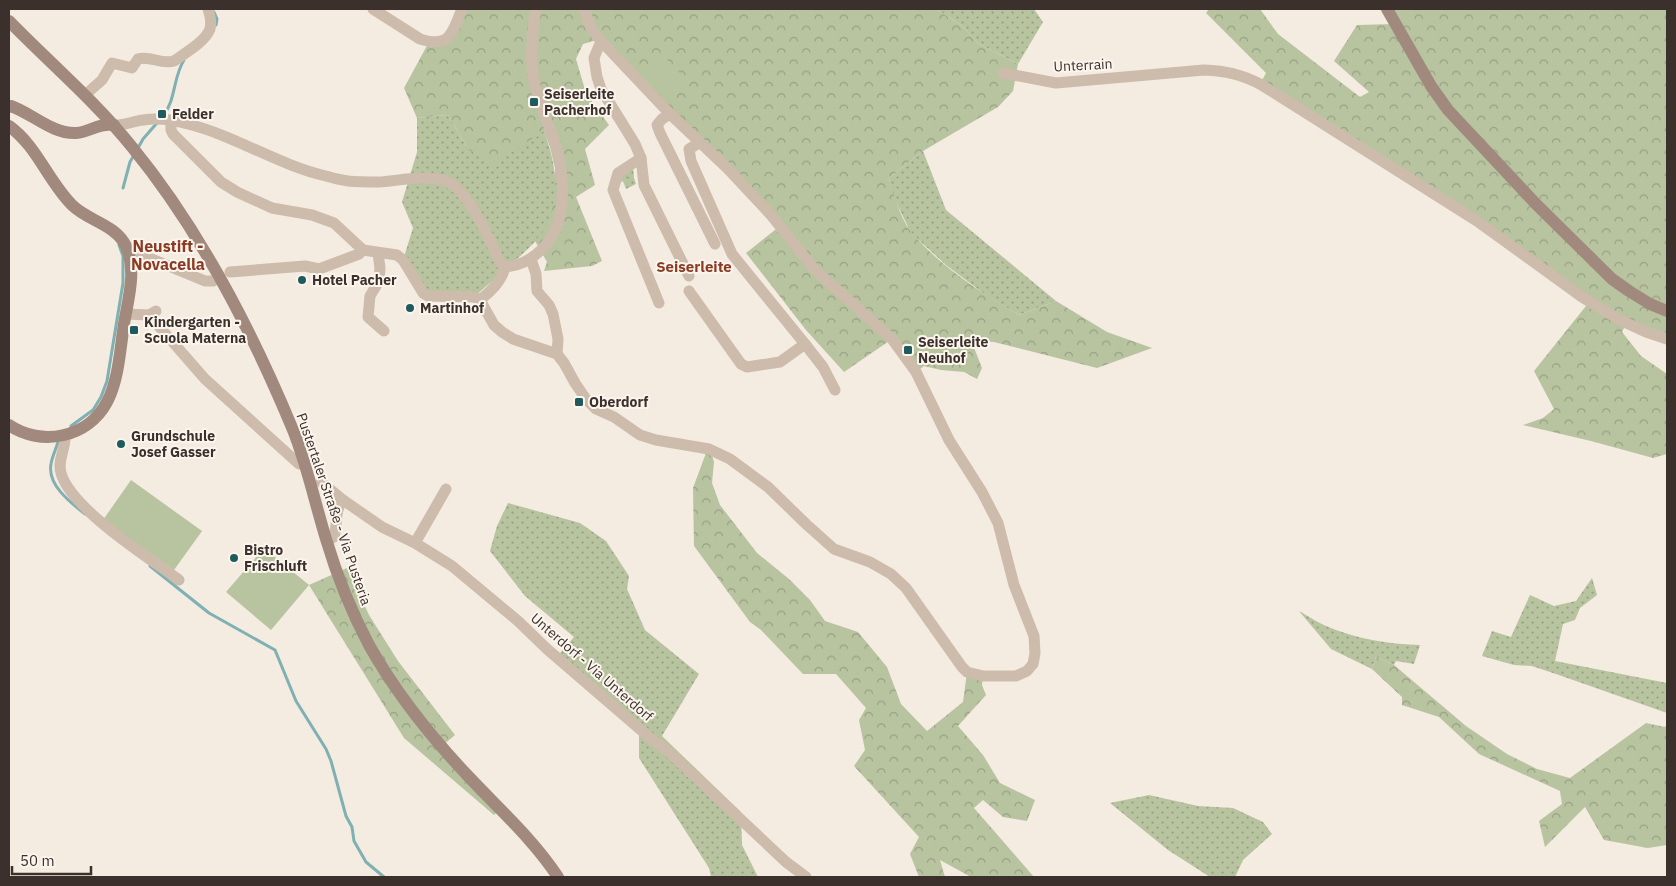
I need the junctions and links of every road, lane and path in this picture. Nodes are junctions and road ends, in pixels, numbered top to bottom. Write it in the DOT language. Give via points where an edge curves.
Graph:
graph roads {
  1 [pos="208,9"];
  2 [pos="373,9"];
  3 [pos="462,9"];
  4 [pos="584,9"];
  5 [pos="1388,9"];
  6 [pos="534,10"];
  7 [pos="9,21"];
  8 [pos="601,41"];
  9 [pos="1003,72"];
  10 [pos="85,95"];
  11 [pos="9,106"];
  12 [pos="670,114"];
  13 [pos="171,121"];
  14 [pos="114,125"];
  15 [pos="9,126"];
  16 [pos="699,143"];
  17 [pos="640,158"];
  18 [pos="715,244"];
  19 [pos="363,250"];
  20 [pos="378,253"];
  21 [pos="129,257"];
  22 [pos="530,259"];
  23 [pos="505,266"];
  24 [pos="230,272"];
  25 [pos="688,276"];
  26 [pos="213,281"];
  27 [pos="689,291"];
  28 [pos="480,300"];
  29 [pos="659,304"];
  30 [pos="1667,311"];
  31 [pos="126,314"];
  32 [pos="384,331"];
  33 [pos="1667,339"];
  34 [pos="805,344"];
  35 [pos="557,354"];
  36 [pos="835,390"];
  37 [pos="9,425"];
  38 [pos="65,436"];
  39 [pos="298,464"];
  40 [pos="321,482"];
  41 [pos="446,489"];
  42 [pos="342,500"];
  43 [pos="327,541"];
  44 [pos="415,543"];
  45 [pos="179,580"];
  46 [pos="558,877"];
  47 [pos="806,877"];
  1 -- 10 [label="street" via="211,19 205,37 174,61 168,63 145,56 138,58 132,68 112,63 102,80"];
  2 -- 3 [label="street" via="420,40 429,42 442,42 451,36"];
  4 -- 8 [label="street" via="591,28"];
  5 -- 30 [label="main road" via="1448,110 1612,279"];
  6 -- 22 [label="street" via="533,80 561,167 562,192 558,225 552,239"];
  7 -- 10 [label="main road, Pustertaler Straße - Via Pusteria"];
  8 -- 12 [label="street"];
  8 -- 17 [label="street" via="594,58 601,89 635,144"];
  9 -- 33 [label="street, Unterrain" via="1056,82 1204,70 1243,76 1477,221 1582,297 1620,320"];
  10 -- 14 [label="main road, Pustertaler Straße - Via Pusteria"];
  11 -- 14 [label="main road" via="63,132 77,133 103,124"];
  12 -- 16 [label="street"];
  12 -- 18 [label="street" via="657,125 660,134"];
  13 -- 14 [label="street" via="143,120 124,126"];
  13 -- 19 [label="street" via="174,134 221,182 272,208 312,215 334,223"];
  13 -- 23 [label="street" via="217,133 308,172 346,181 442,180 462,194"];
  14 -- 43 [label="main road, Pustertaler Straße - Via Pusteria" via="182,216 224,287 294,433"];
  15 -- 21 [label="main road" via="30,146 63,196 74,208 112,229 126,246"];
  16 -- 34 [label="street" via="690,149 691,162 732,254"];
  16 -- 35 [label="street" via="772,215 815,270 892,339 906,357 928,394 949,440 998,523 1014,585 1034,636 1033,664 1016,676 983,676 967,672 906,588 891,574 834,549 768,487 730,459 709,448 640,435 596,409"];
  17 -- 25 [label="street" via="644,185"];
  17 -- 29 [label="street" via="618,173 614,190"];
  19 -- 20 [label="street"];
  19 -- 24 [label="street" via="319,269 305,266"];
  20 -- 28 [label="street" via="397,255 403,260 428,296 474,297"];
  20 -- 32 [label="street" via="379,280 370,296 368,317"];
  21 -- 26 [label="street" via="142,255 204,281"];
  21 -- 31 [label="main road" via="131,292"];
  22 -- 23 [label="street"];
  22 -- 35 [label="street" via="536,274 537,291 553,314"];
  23 -- 28 [label="street" via="496,286"];
  27 -- 34 [label="street" via="741,364 747,367 780,362"];
  28 -- 35 [label="street" via="502,332"];
  31 -- 38 [label="main road" via="113,386 106,403 95,418 80,430"];
  31 -- 39 [label="street" via="152,313 204,379"];
  34 -- 36 [label="street" via="824,367"];
  37 -- 38 [label="main road" via="32,436"];
  38 -- 45 [label="street" via="60,466 70,491 96,519"];
  40 -- 42 [label="street, Unterdorf - Via Unterdorf"];
  41 -- 44 [label="street"];
  42 -- 43 [label="street" via="336,512 334,537"];
  42 -- 44 [label="street, Unterdorf - Via Unterdorf" via="382,527"];
  43 -- 46 [label="main road, Pustertaler Straße - Via Pusteria" via="360,628 404,699 444,751 524,833"];
  44 -- 47 [label="street, Unterdorf - Via Unterdorf" via="452,566 486,594 670,753"];
}
